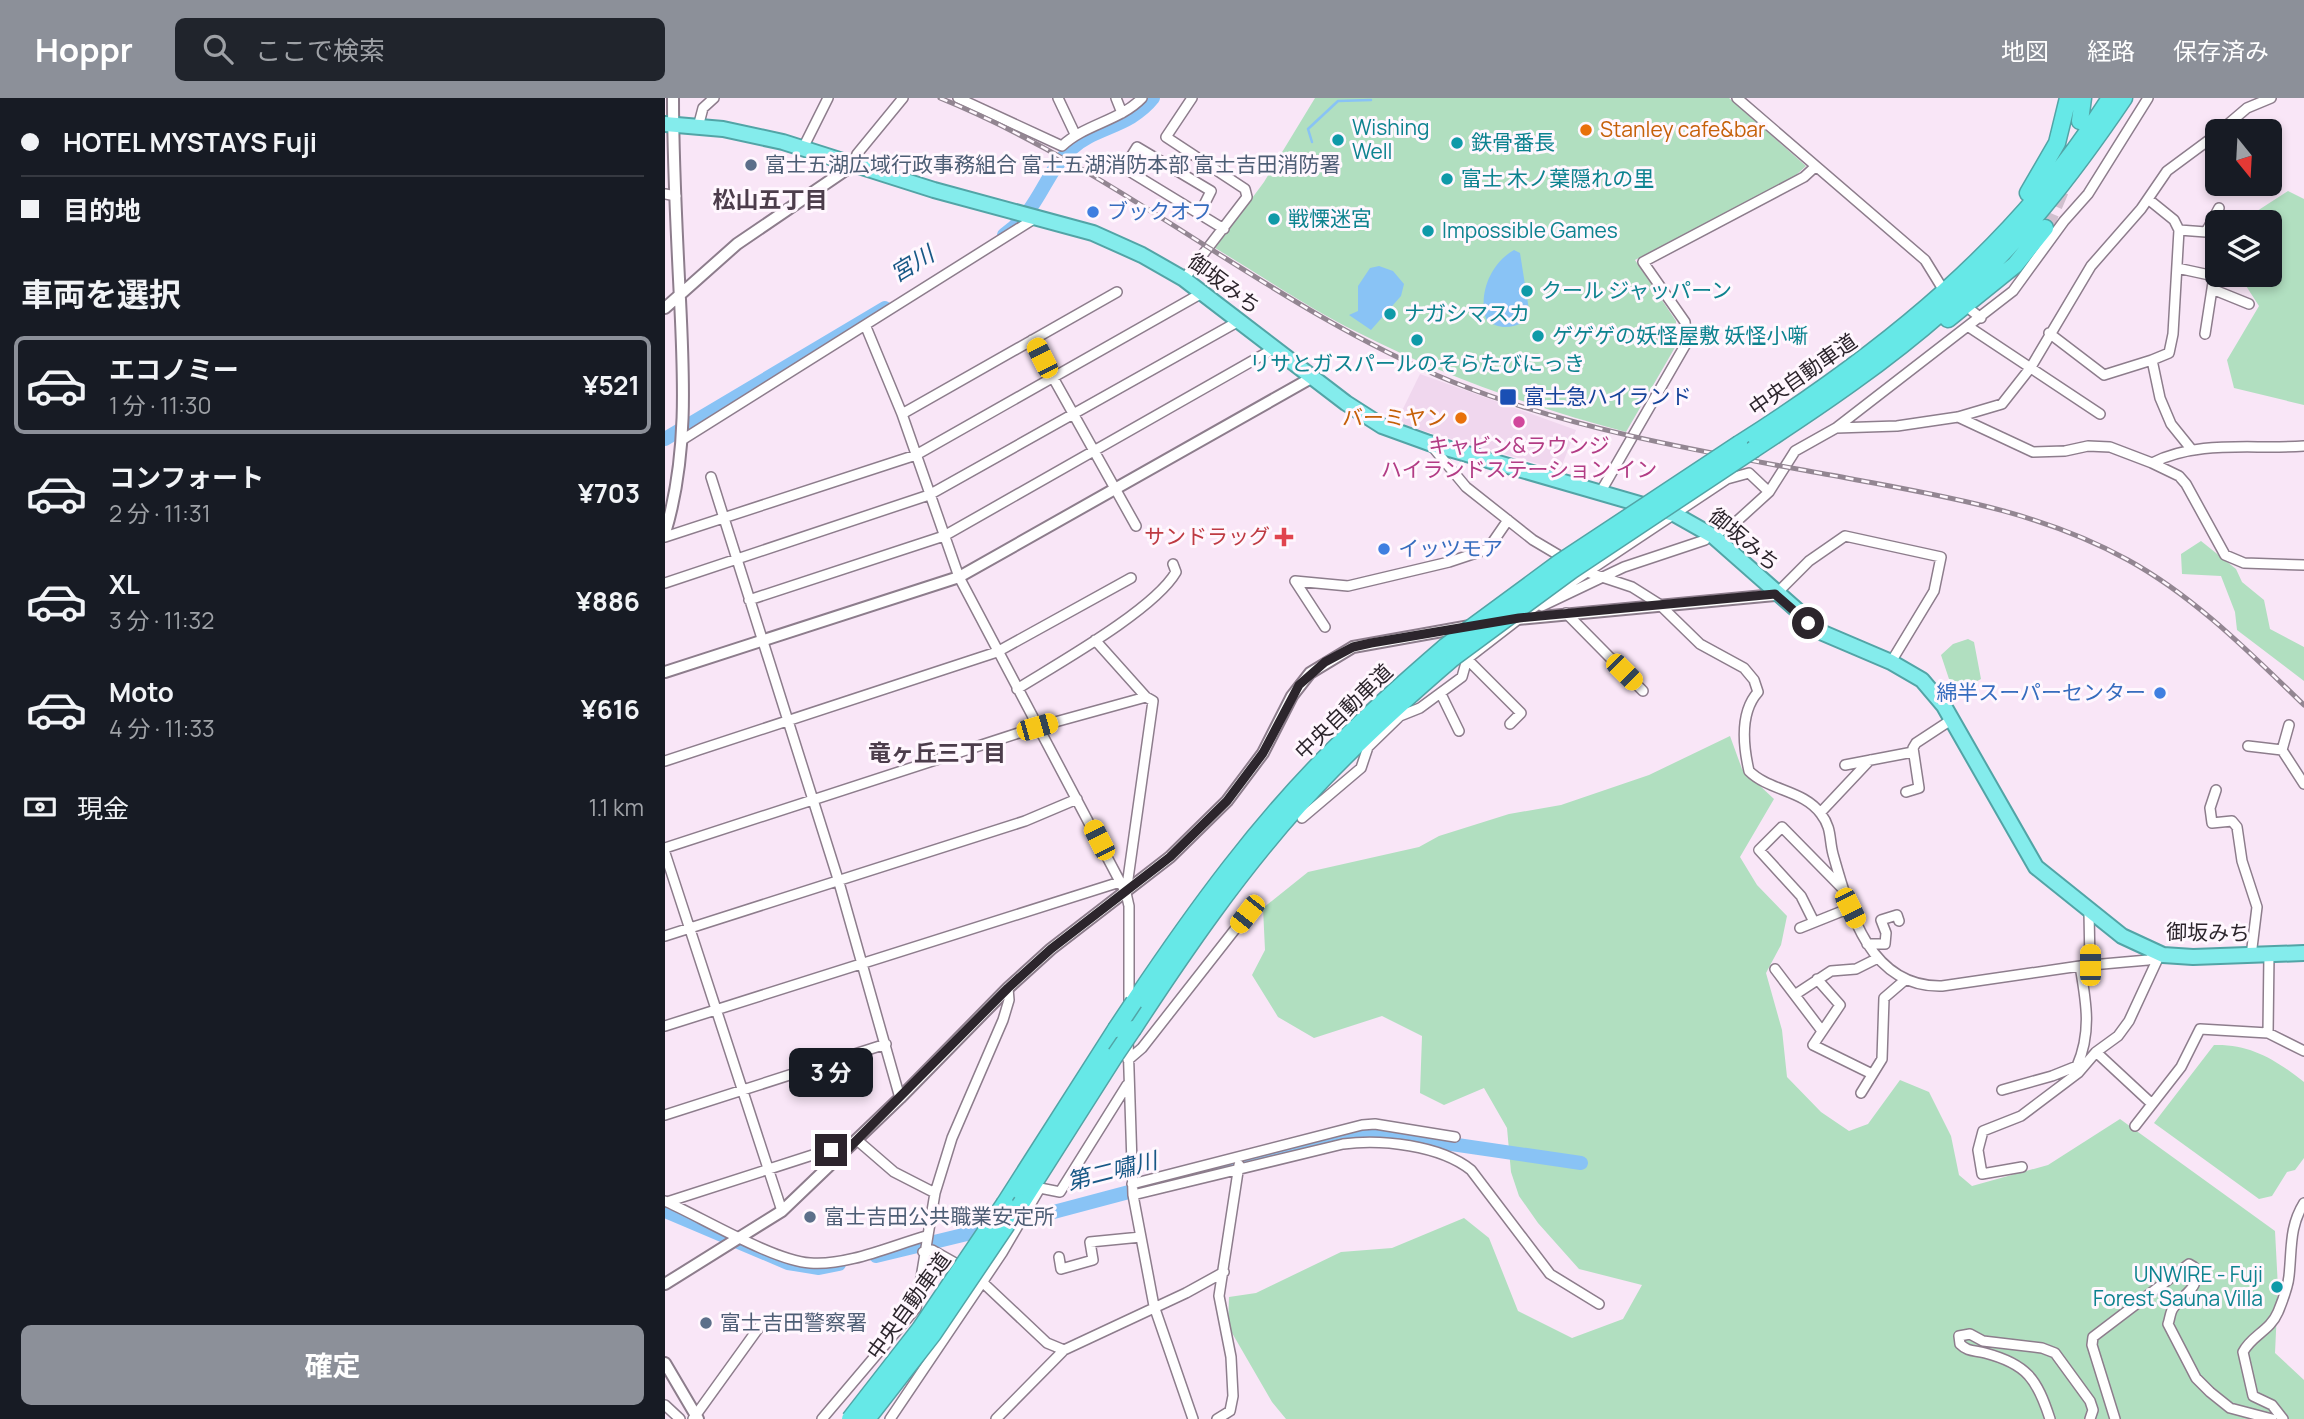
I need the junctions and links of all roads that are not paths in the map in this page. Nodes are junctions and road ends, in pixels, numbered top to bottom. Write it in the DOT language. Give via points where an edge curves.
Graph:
graph roads {
  1 [pos="673,98"];
  2 [pos="714,98"];
  3 [pos="828,98"];
  4 [pos="903,98"];
  5 [pos="958,98"];
  6 [pos="1058,98"];
  7 [pos="1116,98"];
  8 [pos="1142,98"];
  9 [pos="1192,98"];
  10 [pos="1737,98"];
  11 [pos="2068,98"];
  12 [pos="2083,98"];
  13 [pos="2110,98"];
  14 [pos="2124,98"];
  15 [pos="2148,98"];
  16 [pos="2241,98"];
  17 [pos="2271,98"];
  18 [pos="2251,106"];
  19 [pos="1122,113"];
  20 [pos="2235,119"];
  21 [pos="2080,121"];
  22 [pos="669,124"];
  23 [pos="698,127"];
  24 [pos="1075,134"];
  25 [pos="2205,142"];
  26 [pos="803,148"];
  27 [pos="853,165"];
  28 [pos="1816,166"];
  29 [pos="671,195"];
  30 [pos="2148,199"];
  31 [pos="2219,208"];
  32 [pos="1199,213"];
  33 [pos="1030,214"];
  34 [pos="2045,228"];
  35 [pos="1224,229"];
  36 [pos="2179,230"];
  37 [pos="2177,268"];
  38 [pos="1184,279"];
  39 [pos="2212,289"];
  40 [pos="1117,292"];
  41 [pos="1202,293"];
  42 [pos="680,294"];
  43 [pos="1939,294"];
  44 [pos="2249,304"];
  45 [pos="665,308"];
  46 [pos="1972,310"];
  47 [pos="1981,318"];
  48 [pos="1238,321"];
  49 [pos="866,327"];
  50 [pos="1969,327"];
  51 [pos="2049,333"];
  52 [pos="2205,334"];
  53 [pos="1032,340"];
  54 [pos="1275,348"];
  55 [pos="2151,360"];
  56 [pos="2031,367"];
  57 [pos="1052,377"];
  58 [pos="1313,377"];
  59 [pos="902,414"];
  60 [pos="2101,414"];
  61 [pos="1073,415"];
  62 [pos="1958,418"];
  63 [pos="1796,422"];
  64 [pos="1836,428"];
  65 [pos="682,437"];
  66 [pos="1429,443"];
  67 [pos="1747,446"];
  68 [pos="2304,446"];
  69 [pos="2192,450"];
  70 [pos="1094,451"];
  71 [pos="916,455"];
  72 [pos="2152,463"];
  73 [pos="711,477"];
  74 [pos="1116,488"];
  75 [pos="1599,492"];
  76 [pos="1769,492"];
  77 [pos="929,495"];
  78 [pos="1674,514"];
  79 [pos="725,518"];
  80 [pos="1508,520"];
  81 [pos="1136,526"];
  82 [pos="1719,531"];
  83 [pos="665,535"];
  84 [pos="944,536"];
  85 [pos="1705,540"];
  86 [pos="737,559"];
  87 [pos="1173,564"];
  88 [pos="2304,565"];
  89 [pos="1587,572"];
  90 [pos="958,577"];
  91 [pos="1603,578"];
  92 [pos="1131,579"];
  93 [pos="665,583"];
  94 [pos="1775,594"];
  95 [pos="749,600"];
  96 [pos="1659,604"];
  97 [pos="1534,608"];
  98 [pos="1566,614"];
  99 [pos="1519,618"];
  100 [pos="1325,627"];
  101 [pos="1095,640"];
  102 [pos="762,641"];
  103 [pos="997,652"];
  104 [pos="1455,654"];
  105 [pos="1891,662"];
  106 [pos="665,672"];
  107 [pos="1017,689"];
  108 [pos="1643,691"];
  109 [pos="1441,694"];
  110 [pos="1146,697"];
  111 [pos="1951,720"];
  112 [pos="788,722"];
  113 [pos="1510,724"];
  114 [pos="2289,725"];
  115 [pos="1037,727"];
  116 [pos="1458,731"];
  117 [pos="2248,746"];
  118 [pos="2282,750"];
  119 [pos="1913,751"];
  120 [pos="1870,760"];
  121 [pos="665,761"];
  122 [pos="1845,765"];
  123 [pos="2304,784"];
  124 [pos="2216,790"];
  125 [pos="1906,792"];
  126 [pos="1077,799"];
  127 [pos="813,801"];
  128 [pos="1821,812"];
  129 [pos="1302,818"];
  130 [pos="665,851"];
  131 [pos="838,879"];
  132 [pos="1120,882"];
  133 [pos="1843,890"];
  134 [pos="1126,893"];
  135 [pos="1850,908"];
  136 [pos="2089,912"];
  137 [pos="1247,914"];
  138 [pos="1899,921"];
  139 [pos="1814,922"];
  140 [pos="1800,928"];
  141 [pos="690,929"];
  142 [pos="665,936"];
  143 [pos="1867,944"];
  144 [pos="2304,953"];
  145 [pos="2160,954"];
  146 [pos="2269,954"];
  147 [pos="2251,956"];
  148 [pos="1878,958"];
  149 [pos="863,962"];
  150 [pos="2085,966"];
  151 [pos="1775,969"];
  152 [pos="1817,979"];
  153 [pos="1905,980"];
  154 [pos="1008,988"];
  155 [pos="1795,994"];
  156 [pos="715,1009"];
  157 [pos="665,1026"];
  158 [pos="1822,1031"];
  159 [pos="2268,1033"];
  160 [pos="886,1044"];
  161 [pos="2304,1051"];
  162 [pos="2097,1052"];
  163 [pos="1122,1057"];
  164 [pos="1872,1074"];
  165 [pos="1128,1084"];
  166 [pos="741,1090"];
  167 [pos="2001,1090"];
  168 [pos="1861,1093"];
  169 [pos="900,1098"];
  170 [pos="2152,1104"];
  171 [pos="665,1115"];
  172 [pos="2135,1126"];
  173 [pos="1455,1137"];
  174 [pos="857,1140"];
  175 [pos="844,1153"];
  176 [pos="1239,1162"];
  177 [pos="2022,1167"];
  178 [pos="767,1168"];
  179 [pos="1132,1188"];
  180 [pos="935,1193"];
  181 [pos="666,1202"];
  182 [pos="2304,1203"];
  183 [pos="782,1211"];
  184 [pos="2301,1215"];
  185 [pos="1141,1237"];
  186 [pos="735,1241"];
  187 [pos="925,1244"];
  188 [pos="1059,1257"];
  189 [pos="1224,1272"];
  190 [pos="983,1281"];
  191 [pos="665,1284"];
  192 [pos="1599,1304"];
  193 [pos="1154,1306"];
  194 [pos="761,1326"];
  195 [pos="1065,1350"];
  196 [pos="665,1363"];
  197 [pos="665,1405"];
  198 [pos="696,1418"];
  199 [pos="680,1419"];
  200 [pos="822,1419"];
  201 [pos="850,1419"];
  202 [pos="867,1419"];
  203 [pos="890,1419"];
  204 [pos="996,1419"];
  205 [pos="1193,1419"];
  206 [pos="1217,1419"];
  207 [pos="2050,1419"];
  208 [pos="2090,1419"];
  209 [pos="2115,1419"];
  210 [pos="2271,1419"];
  211 [pos="2283,1419"];
  1 -- 22 [label="street"];
  2 -- 23 [label="street" via="703,108"];
  3 -- 26 [label="street"];
  4 -- 27 [label="street"];
  5 -- 24 [label="street" via="1062,146"];
  6 -- 24 [label="street"];
  7 -- 19 [label="street"];
  8 -- 19 [label="street"];
  9 -- 35 [label="street" via="1166,137 1245,188 1247,197"];
  10 -- 28 [label="street"];
  11 -- 43 [label="highway" via="2057,143 2036,183 1999,231"];
  12 -- 21 [label="highway"];
  13 -- 43 [label="highway, 中央自動車道" via="2046,186 1993,246"];
  14 -- 63 [label="highway, 中央自動車道" via="2055,194 1972,285 1872,368"];
  15 -- 47 [label="street" via="2088,194 2013,291"];
  16 -- 18 [label="street"];
  17 -- 18 [label="street"];
  18 -- 20 [label="street"];
  19 -- 24 [label="street"];
  22 -- 23 [label="highway, 御坂みち"];
  22 -- 29 [label="street"];
  23 -- 26 [label="highway, 御坂みち"];
  25 -- 30 [label="street" via="2167,171"];
  26 -- 27 [label="highway, 御坂みち"];
  27 -- 33 [label="highway, 御坂みち"];
  27 -- 42 [label="street" via="737,244"];
  28 -- 43 [label="street" via="1925,260"];
  28 -- 75 [label="street" via="1804,177 1643,261 1685,322 1686,342"];
  29 -- 42 [label="street"];
  30 -- 36 [label="street" via="2174,220"];
  30 -- 51 [label="street" via="2091,266"];
  31 -- 36 [label="street" via="2206,232"];
  32 -- 32 [label="street" via="1124,168 1137,147 1212,191"];
  32 -- 35 [label="street"];
  33 -- 38 [label="highway, 御坂みち" via="1126,247"];
  33 -- 49 [label="street"];
  34 -- 63 [label="highway" via="2015,265 1982,294 1858,385"];
  35 -- 38 [label="street"];
  36 -- 37 [label="street"];
  37 -- 39 [label="street" via="2214,276"];
  37 -- 55 [label="street" via="2169,352"];
  38 -- 41 [label="highway, 御坂みち"];
  39 -- 44 [label="street"];
  39 -- 52 [label="street"];
  40 -- 53 [label="street"];
  41 -- 48 [label="highway, 御坂みち"];
  41 -- 57 [label="street"];
  42 -- 45 [label="street"];
  42 -- 65 [label="street"];
  43 -- 67 [label="highway, 中央自動車道"];
  46 -- 47 [label="street"];
  47 -- 50 [label="street"];
  48 -- 54 [label="highway, 御坂みち"];
  48 -- 61 [label="street"];
  49 -- 59 [label="street"];
  49 -- 65 [label="street"];
  50 -- 56 [label="street"];
  50 -- 64 [label="street"];
  51 -- 55 [label="street" via="2104,375"];
  51 -- 56 [label="street"];
  53 -- 57 [label="street"];
  53 -- 59 [label="street"];
  54 -- 58 [label="highway, 御坂みち"];
  54 -- 70 [label="street"];
  55 -- 69 [label="street" via="2159,398 2171,424"];
  56 -- 60 [label="street"];
  56 -- 62 [label="street" via="2002,404"];
  57 -- 61 [label="street"];
  57 -- 71 [label="street"];
  58 -- 66 [label="highway, 御坂みち" via="1382,426"];
  58 -- 74 [label="street"];
  59 -- 71 [label="street"];
  61 -- 70 [label="street"];
  61 -- 77 [label="street"];
  62 -- 64 [label="street"];
  62 -- 72 [label="street" via="2033,452 2110,447"];
  63 -- 67 [label="highway, 中央自動車道"];
  64 -- 76 [label="street" via="1795,451"];
  65 -- 83 [label="street" via="677,488"];
  66 -- 75 [label="highway, 御坂みち"];
  66 -- 80 [label="street" via="1466,487"];
  67 -- 104 [label="highway, 中央自動車道, bridge"];
  68 -- 69 [label="street"];
  69 -- 72 [label="street"];
  70 -- 74 [label="street"];
  70 -- 84 [label="street"];
  71 -- 77 [label="street"];
  71 -- 79 [label="street"];
  72 -- 88 [label="street" via="2186,484 2225,555 2244,563"];
  73 -- 79 [label="street"];
  74 -- 81 [label="street"];
  74 -- 90 [label="street"];
  75 -- 78 [label="highway, 御坂みち"];
  76 -- 78 [label="street" via="1749,472 1738,474"];
  76 -- 82 [label="street"];
  77 -- 84 [label="street"];
  77 -- 86 [label="street"];
  78 -- 89 [label="street"];
  78 -- 94 [label="highway, 御坂みち" via="1713,536"];
  79 -- 83 [label="street"];
  79 -- 86 [label="street"];
  80 -- 89 [label="street" via="1554,555"];
  80 -- 100 [label="street" via="1488,549 1449,562 1348,586 1295,581"];
  84 -- 90 [label="street"];
  84 -- 95 [label="street"];
  85 -- 91 [label="street"];
  86 -- 93 [label="street"];
  86 -- 95 [label="street"];
  87 -- 101 [label="street" via="1176,572 1169,583"];
  89 -- 91 [label="street"];
  89 -- 97 [label="street"];
  90 -- 102 [label="street"];
  90 -- 103 [label="street"];
  91 -- 96 [label="street" via="1632,587"];
  91 -- 97 [label="street"];
  92 -- 103 [label="street"];
  94 -- 96 [label="street"];
  94 -- 105 [label="highway, 御坂みち" via="1823,634"];
  94 -- 105 [label="street" via="1809,561 1845,536 1941,557 1934,591"];
  95 -- 102 [label="street"];
  96 -- 98 [label="street"];
  96 -- 128 [label="street" via="1700,644 1744,668 1754,680 1758,692 1747,704 1745,731 1749,771"];
  97 -- 99 [label="street"];
  98 -- 99 [label="street"];
  98 -- 108 [label="street"];
  99 -- 104 [label="street"];
  99 -- 134 [label="street" via="1353,647 1325,662 1299,685 1263,753 1227,801"];
  101 -- 107 [label="street"];
  101 -- 110 [label="street"];
  102 -- 106 [label="street"];
  102 -- 112 [label="street"];
  103 -- 107 [label="street"];
  103 -- 112 [label="street"];
  104 -- 109 [label="street" via="1462,677"];
  104 -- 113 [label="street" via="1521,713"];
  104 -- 163 [label="highway, 中央自動車道, bridge" via="1298,805 1234,884 1133,1029"];
  104 -- 201 [label="highway, 中央自動車道, bridge" via="1338,744 1273,814 1191,920 920,1329"];
  105 -- 111 [label="highway, 御坂みち" via="1922,680"];
  107 -- 115 [label="street"];
  109 -- 116 [label="street"];
  109 -- 129 [label="street" via="1400,716 1368,747 1361,768"];
  110 -- 115 [label="street"];
  110 -- 134 [label="street" via="1153,701"];
  111 -- 119 [label="street" via="1916,743"];
  111 -- 136 [label="highway, 御坂みち" via="2036,867"];
  112 -- 121 [label="street"];
  112 -- 127 [label="street"];
  114 -- 118 [label="street"];
  115 -- 126 [label="street"];
  115 -- 127 [label="street"];
  117 -- 118 [label="street"];
  118 -- 123 [label="street"];
  119 -- 120 [label="street"];
  119 -- 125 [label="street" via="1919,788"];
  120 -- 122 [label="street"];
  120 -- 128 [label="street"];
  124 -- 147 [label="street" via="2210,808 2212,823 2232,821 2237,827 2257,907"];
  126 -- 131 [label="street" via="1025,821"];
  126 -- 132 [label="street"];
  127 -- 130 [label="street"];
  127 -- 131 [label="street"];
  128 -- 133 [label="street" via="1832,834"];
  130 -- 141 [label="street"];
  131 -- 141 [label="street"];
  131 -- 149 [label="street"];
  132 -- 134 [label="street"];
  132 -- 149 [label="street"];
  133 -- 135 [label="street"];
  133 -- 139 [label="street" via="1782,827 1759,850 1801,896"];
  134 -- 154 [label="street"];
  134 -- 163 [label="street"];
  135 -- 139 [label="street"];
  135 -- 143 [label="street"];
  136 -- 145 [label="highway, 御坂みち" via="2135,944"];
  136 -- 150 [label="street"];
  137 -- 163 [label="street" via="1142,1048"];
  138 -- 143 [label="street" via="1897,915 1881,920 1885,944"];
  139 -- 140 [label="street"];
  141 -- 142 [label="street"];
  141 -- 156 [label="street"];
  143 -- 148 [label="street"];
  144 -- 146 [label="highway, 御坂みち"];
  145 -- 147 [label="highway, 御坂みち"];
  145 -- 150 [label="street" via="2148,960"];
  145 -- 162 [label="street" via="2129,1021"];
  146 -- 147 [label="highway, 御坂みち"];
  146 -- 159 [label="street"];
  148 -- 152 [label="street" via="1867,966 1831,971"];
  148 -- 153 [label="street"];
  149 -- 156 [label="street"];
  149 -- 160 [label="street"];
  150 -- 153 [label="street" via="1942,986 1923,987"];
  150 -- 167 [label="street" via="2087,1038 2077,1066"];
  151 -- 155 [label="street"];
  152 -- 155 [label="street"];
  152 -- 158 [label="street" via="1840,1005"];
  153 -- 164 [label="street" via="1884,998 1882,1059"];
  154 -- 169 [label="street"];
  154 -- 180 [label="street" via="1003,1020 952,1138"];
  155 -- 158 [label="street"];
  156 -- 157 [label="street"];
  156 -- 166 [label="street"];
  158 -- 164 [label="street" via="1813,1045"];
  159 -- 161 [label="street"];
  159 -- 170 [label="street" via="2200,1029 2181,1067"];
  160 -- 166 [label="street"];
  160 -- 169 [label="street"];
  162 -- 170 [label="street"];
  162 -- 177 [label="street" via="2078,1073 2021,1116 1983,1131 1978,1150 1982,1174"];
  163 -- 165 [label="street"];
  163 -- 202 [label="highway, 中央自動車道, bridge" via="933,1334"];
  164 -- 168 [label="street"];
  165 -- 179 [label="street"];
  165 -- 190 [label="street" via="1060,1192 1040,1188"];
  166 -- 171 [label="street"];
  166 -- 178 [label="street"];
  169 -- 174 [label="street"];
  170 -- 172 [label="street"];
  173 -- 176 [label="street" via="1362,1125"];
  174 -- 175 [label="street"];
  174 -- 180 [label="street" via="894,1172"];
  175 -- 178 [label="street" via="831,1150"];
  175 -- 183 [label="street"];
  176 -- 179 [label="street"];
  176 -- 179 [label="street"];
  176 -- 189 [label="street"];
  176 -- 192 [label="street" via="1368,1142 1458,1160 1471,1170 1550,1274"];
  178 -- 181 [label="street"];
  178 -- 183 [label="street"];
  179 -- 185 [label="street"];
  180 -- 187 [label="street"];
  181 -- 186 [label="street"];
  182 -- 184 [label="street"];
  183 -- 186 [label="street"];
  184 -- 211 [label="street" via="2291,1235 2289,1279 2277,1315 2243,1352 2253,1396 2272,1405"];
  185 -- 188 [label="street" via="1090,1241 1093,1260 1061,1269"];
  185 -- 193 [label="street"];
  186 -- 187 [label="street" via="808,1263"];
  186 -- 191 [label="street"];
  187 -- 190 [label="street"];
  187 -- 200 [label="street" via="916,1308"];
  189 -- 193 [label="street"];
  189 -- 206 [label="street" via="1219,1296 1233,1396 1230,1411"];
  190 -- 195 [label="street" via="1047,1343"];
  190 -- 203 [label="street"];
  193 -- 195 [label="street"];
  193 -- 205 [label="street"];
  194 -- 198 [label="street"];
  195 -- 204 [label="street"];
  196 -- 198 [label="street"];
  197 -- 199 [label="street"];
  207 -- 208 [label="street" via="2032,1376 2003,1359 1967,1351 1959,1336 1970,1334 1983,1341 2055,1353 2090,1401"];
  209 -- 210 [label="street" via="2093,1337 2189,1264 2197,1276 2193,1290 2172,1308 2168,1324 2196,1378 2230,1408"];
}
